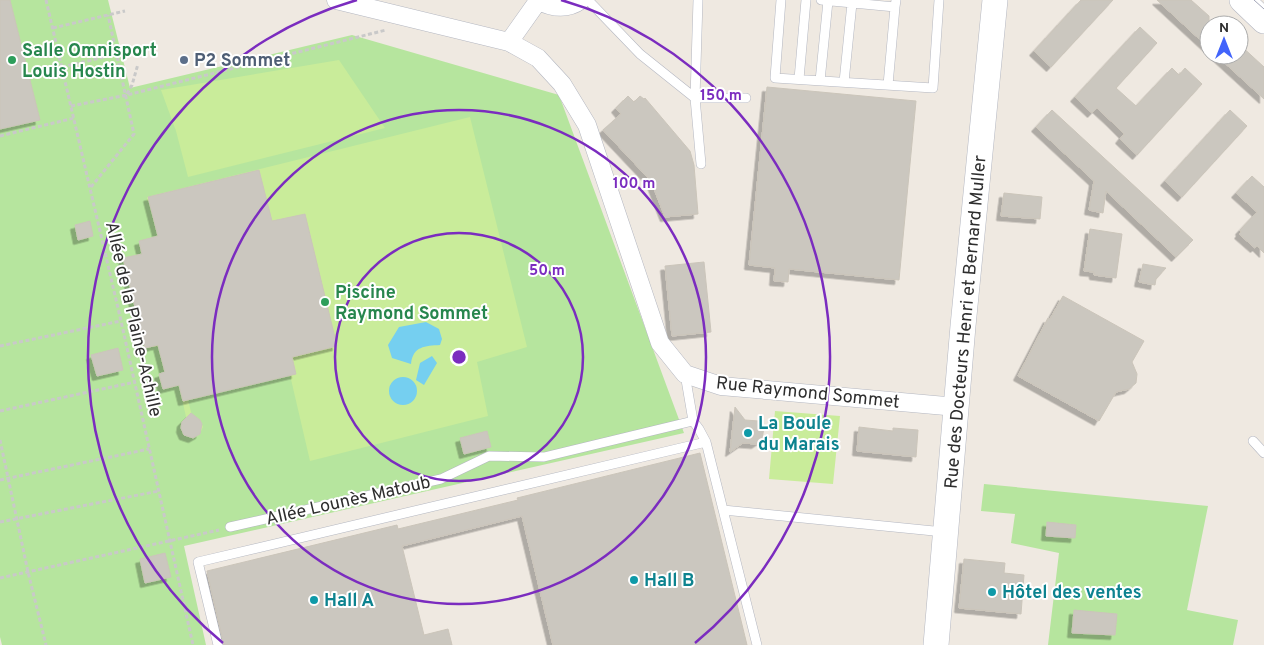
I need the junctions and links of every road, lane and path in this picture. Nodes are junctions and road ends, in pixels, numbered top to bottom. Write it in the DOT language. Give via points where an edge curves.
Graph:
graph roads {
  1 [pos="46,0"];
  2 [pos="336,0"];
  3 [pos="537,0"];
  4 [pos="581,0"];
  5 [pos="588,0"];
  6 [pos="698,0"];
  7 [pos="781,0"];
  8 [pos="806,0"];
  9 [pos="825,0"];
  10 [pos="939,0"];
  11 [pos="995,0"];
  12 [pos="1242,0"];
  13 [pos="852,3"];
  14 [pos="896,4"];
  15 [pos="125,11"];
  16 [pos="108,15"];
  17 [pos="1264,21"];
  18 [pos="53,28"];
  19 [pos="387,30"];
  20 [pos="509,42"];
  21 [pos="134,50"];
  22 [pos="117,54"];
  23 [pos="138,64"];
  24 [pos="62,67"];
  25 [pos="799,79"];
  26 [pos="820,80"];
  27 [pos="844,82"];
  28 [pos="888,85"];
  29 [pos="127,94"];
  30 [pos="695,98"];
  31 [pos="746,98"];
  32 [pos="71,106"];
  33 [pos="74,118"];
  34 [pos="0,136"];
  35 [pos="701,164"];
  36 [pos="90,187"];
  37 [pos="122,321"];
  38 [pos="0,346"];
  39 [pos="685,374"];
  40 [pos="135,382"];
  41 [pos="957,408"];
  42 [pos="0,410"];
  43 [pos="693,421"];
  44 [pos="0,440"];
  45 [pos="1253,441"];
  46 [pos="706,442"];
  47 [pos="149,449"];
  48 [pos="1264,453"];
  49 [pos="9,478"];
  50 [pos="0,480"];
  51 [pos="159,491"];
  52 [pos="723,510"];
  53 [pos="17,519"];
  54 [pos="0,522"];
  55 [pos="230,527"];
  56 [pos="946,532"];
  57 [pos="170,541"];
  58 [pos="28,572"];
  59 [pos="0,578"];
  60 [pos="46,645"];
  61 [pos="193,645"];
  62 [pos="218,645"];
  63 [pos="757,645"];
  64 [pos="936,645"];
  1 -- 18 [label="path, Allée de la Plaine-Achille"];
  2 -- 20 [label="street"];
  3 -- 4 [label="street" via="562,8"];
  3 -- 20 [label="street"];
  5 -- 30 [label="lane" via="640,54"];
  6 -- 30 [label="lane"];
  7 -- 25 [label="lane" via="775,78"];
  8 -- 25 [label="lane"];
  9 -- 13 [label="lane"];
  9 -- 26 [label="lane"];
  10 -- 28 [label="lane" via="933,88"];
  11 -- 41 [label="main road, Rue des Docteurs Henri et Bernard Muller"];
  12 -- 17 [label="main road"];
  13 -- 14 [label="lane"];
  13 -- 27 [label="lane"];
  14 -- 28 [label="lane"];
  15 -- 16 [label="path"];
  16 -- 18 [label="path"];
  16 -- 22 [label="path"];
  18 -- 24 [label="path, Allée de la Plaine-Achille"];
  19 -- 29 [label="path"];
  20 -- 39 [label="street" via="538,58 562,84 587,125 660,343"];
  21 -- 22 [label="path"];
  22 -- 24 [label="path"];
  22 -- 29 [label="path"];
  23 -- 29 [label="path"];
  24 -- 32 [label="path, Allée de la Plaine-Achille"];
  25 -- 26 [label="lane"];
  26 -- 27 [label="lane"];
  27 -- 28 [label="lane"];
  29 -- 32 [label="path"];
  29 -- 36 [label="path" via="134,134"];
  30 -- 31 [label="lane"];
  30 -- 35 [label="lane"];
  32 -- 33 [label="path, Allée de la Plaine-Achille"];
  33 -- 34 [label="path"];
  33 -- 36 [label="path, Allée de la Plaine-Achille"];
  36 -- 37 [label="path, Allée de la Plaine-Achille"];
  37 -- 38 [label="path"];
  37 -- 40 [label="path, Allée de la Plaine-Achille"];
  39 -- 41 [label="street, Rue Raymond Sommet" via="720,386"];
  39 -- 43 [label="lane"];
  40 -- 42 [label="path"];
  40 -- 47 [label="path, Allée de la Plaine-Achille"];
  41 -- 56 [label="main road, Rue des Docteurs Henri et Bernard Muller"];
  43 -- 46 [label="lane"];
  43 -- 55 [label="lane, Allée Lounès Matoub" via="544,457 489,456 441,480"];
  44 -- 49 [label="path"];
  45 -- 48 [label="lane"];
  46 -- 52 [label="lane"];
  46 -- 62 [label="lane" via="198,562"];
  47 -- 49 [label="path"];
  47 -- 51 [label="path, Allée de la Plaine-Achille"];
  49 -- 50 [label="path"];
  49 -- 53 [label="path"];
  51 -- 53 [label="path"];
  51 -- 57 [label="path, Allée de la Plaine-Achille"];
  52 -- 56 [label="lane"];
  52 -- 63 [label="lane"];
  53 -- 54 [label="path"];
  53 -- 58 [label="path"];
  55 -- 57 [label="path"];
  56 -- 64 [label="main road, Rue des Docteurs Henri et Bernard Muller"];
  57 -- 58 [label="path"];
  57 -- 61 [label="path, Allée de la Plaine-Achille"];
  58 -- 59 [label="path"];
  58 -- 60 [label="path"];
}
